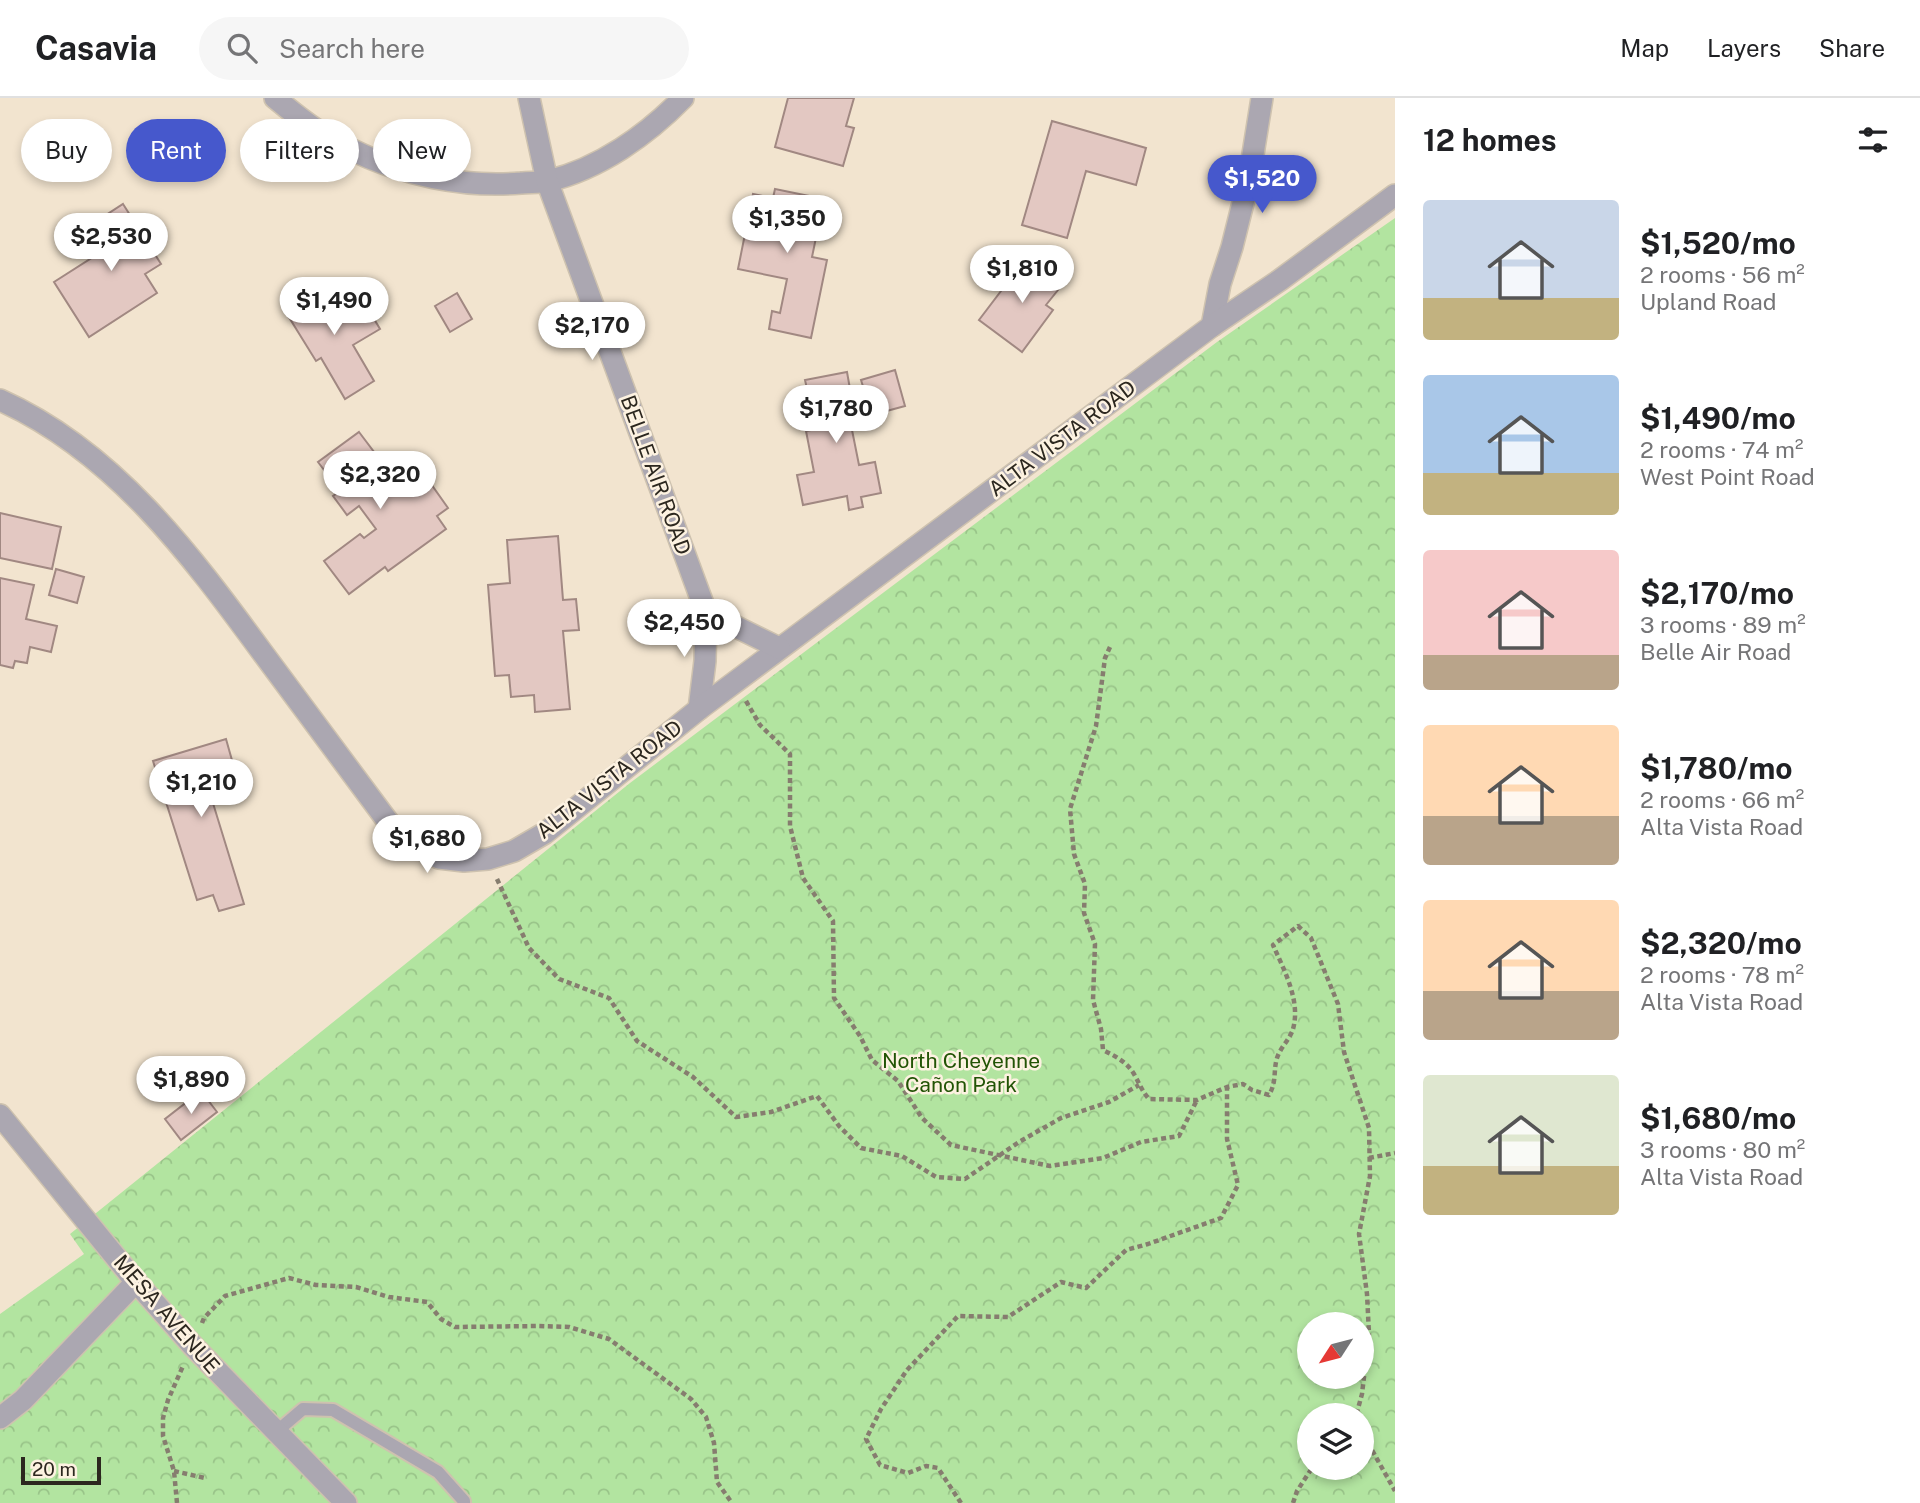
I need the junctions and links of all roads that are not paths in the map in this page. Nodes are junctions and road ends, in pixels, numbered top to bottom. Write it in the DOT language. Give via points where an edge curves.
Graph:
graph roads {
  1 [pos="275,98"];
  2 [pos="529,98"];
  3 [pos="683,98"];
  4 [pos="1262,98"];
  5 [pos="547,181"];
  6 [pos="1395,195"];
  7 [pos="1212,326"];
  8 [pos="0,400"];
  9 [pos="706,612"];
  10 [pos="779,649"];
  11 [pos="699,709"];
  12 [pos="0,1115"];
  13 [pos="136,1282"];
  14 [pos="0,1418"];
  15 [pos="276,1432"];
  16 [pos="346,1503"];
  17 [pos="464,1503"];
  1 -- 5 [label="street" via="306,124 350,150 404,170 492,185"];
  2 -- 5 [label="street, BELLE AIR ROAD"];
  3 -- 5 [label="street" via="627,145 587,167"];
  4 -- 7 [label="street" via="1249,179"];
  5 -- 9 [label="street, BELLE AIR ROAD"];
  6 -- 7 [label="street, ALTA VISTA ROAD"];
  7 -- 10 [label="street, ALTA VISTA ROAD"];
  8 -- 11 [label="street, ALTA VISTA ROAD" via="52,428 128,488 207,578 389,823 412,844 439,858 488,859 514,851 545,833"];
  9 -- 10 [label="street"];
  9 -- 11 [label="street, BELLE AIR ROAD"];
  10 -- 11 [label="street, ALTA VISTA ROAD"];
  12 -- 13 [label="street, MESA AVENUE"];
  13 -- 14 [label="street" via="23,1400"];
  13 -- 15 [label="street, MESA AVENUE"];
  15 -- 16 [label="street, MESA AVENUE"];
  15 -- 17 [label="lane" via="303,1409 333,1410 438,1472"];
}
